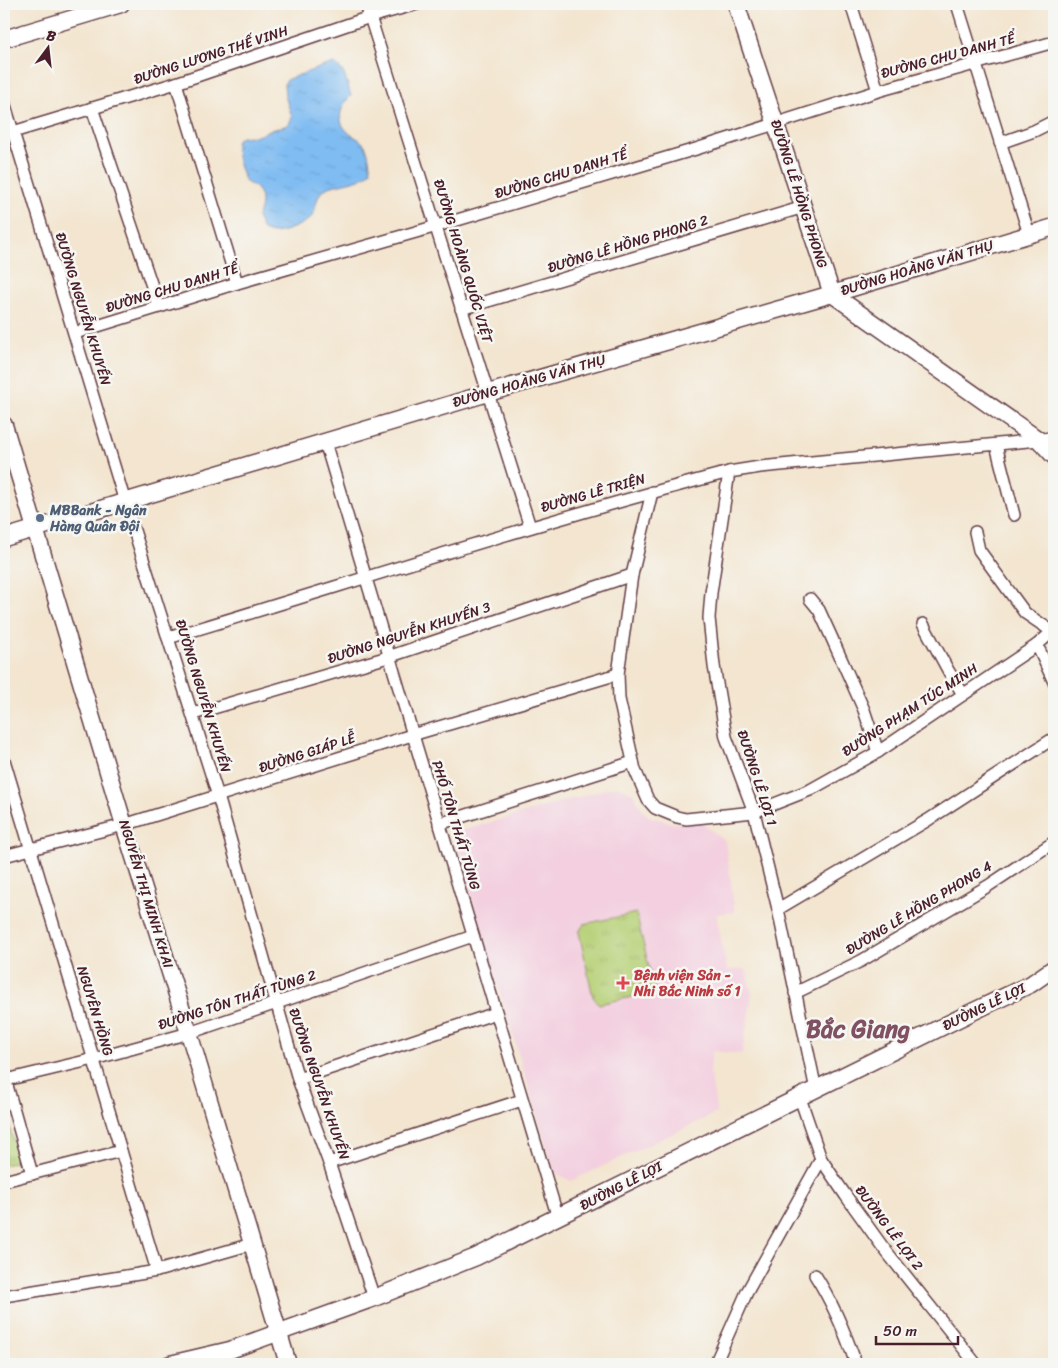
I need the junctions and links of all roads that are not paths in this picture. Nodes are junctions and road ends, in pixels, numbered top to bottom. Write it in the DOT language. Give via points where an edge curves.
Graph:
graph roads {
  1 [pos="120,4"];
  2 [pos="366,4"];
  3 [pos="417,4"];
  4 [pos="736,4"];
  5 [pos="851,4"];
  6 [pos="957,4"];
  7 [pos="1052,4"];
  8 [pos="1054,10"];
  9 [pos="370,17"];
  10 [pos="4,40"];
  11 [pos="1054,42"];
  12 [pos="975,64"];
  13 [pos="176,83"];
  14 [pos="878,91"];
  15 [pos="4,102"];
  16 [pos="92,108"];
  17 [pos="1054,121"];
  18 [pos="776,124"];
  19 [pos="13,132"];
  20 [pos="1000,142"];
  21 [pos="804,207"];
  22 [pos="436,226"];
  23 [pos="1054,227"];
  24 [pos="1029,234"];
  25 [pos="237,283"];
  26 [pos="832,294"];
  27 [pos="159,307"];
  28 [pos="462,309"];
  29 [pos="75,333"];
  30 [pos="488,393"];
  31 [pos="4,424"];
  32 [pos="325,442"];
  33 [pos="996,445"];
  34 [pos="1051,447"];
  35 [pos="729,472"];
  36 [pos="652,492"];
  37 [pos="125,502"];
  38 [pos="1014,515"];
  39 [pos="530,527"];
  40 [pos="36,529"];
  41 [pos="975,532"];
  42 [pos="4,538"];
  43 [pos="632,575"];
  44 [pos="365,579"];
  45 [pos="810,599"];
  46 [pos="923,624"];
  47 [pos="1053,631"];
  48 [pos="168,638"];
  49 [pos="1037,645"];
  50 [pos="388,657"];
  51 [pos="618,674"];
  52 [pos="1054,682"];
  53 [pos="963,694"];
  54 [pos="193,714"];
  55 [pos="412,735"];
  56 [pos="1054,738"];
  57 [pos="878,752"];
  58 [pos="4,760"];
  59 [pos="633,762"];
  60 [pos="218,796"];
  61 [pos="754,812"];
  62 [pos="439,824"];
  63 [pos="124,825"];
  64 [pos="1054,842"];
  65 [pos="31,849"];
  66 [pos="4,856"];
  67 [pos="778,909"];
  68 [pos="473,936"];
  69 [pos="1054,968"];
  70 [pos="795,993"];
  71 [pos="276,1004"];
  72 [pos="496,1013"];
  73 [pos="189,1033"];
  74 [pos="94,1059"];
  75 [pos="5,1077"];
  76 [pos="298,1079"];
  77 [pos="816,1090"];
  78 [pos="800,1098"];
  79 [pos="522,1100"];
  80 [pos="121,1151"];
  81 [pos="821,1159"];
  82 [pos="329,1163"];
  83 [pos="32,1174"];
  84 [pos="4,1182"];
  85 [pos="558,1218"];
  86 [pos="252,1244"];
  87 [pos="157,1271"];
  88 [pos="815,1274"];
  89 [pos="4,1296"];
  90 [pos="374,1298"];
  91 [pos="279,1333"];
  92 [pos="170,1364"];
  93 [pos="288,1364"];
  94 [pos="715,1364"];
  95 [pos="856,1364"];
  96 [pos="976,1364"];
  1 -- 10 [label="main road"];
  2 -- 9 [label="street, ĐƯỜNG HOÀNG QUỐC VIỆT"];
  3 -- 9 [label="street, ĐƯỜNG LƯƠNG THẾ VINH"];
  4 -- 18 [label="main road, ĐƯỜNG LÊ HỒNG PHONG"];
  5 -- 14 [label="street"];
  6 -- 12 [label="street"];
  7 -- 8 [label="street"];
  9 -- 13 [label="street, ĐƯỜNG LƯƠNG THẾ VINH"];
  9 -- 22 [label="street, ĐƯỜNG HOÀNG QUỐC VIỆT"];
  11 -- 12 [label="street, ĐƯỜNG CHU DANH TỂ"];
  12 -- 14 [label="street, ĐƯỜNG CHU DANH TỂ"];
  12 -- 20 [label="street"];
  13 -- 16 [label="street, ĐƯỜNG LƯƠNG THẾ VINH"];
  13 -- 25 [label="street"];
  14 -- 18 [label="street, ĐƯỜNG CHU DANH TỂ"];
  15 -- 19 [label="street, ĐƯỜNG NGUYỄN KHUYẾN"];
  16 -- 19 [label="street, ĐƯỜNG LƯƠNG THẾ VINH"];
  16 -- 27 [label="street"];
  17 -- 20 [label="street"];
  18 -- 21 [label="main road, ĐƯỜNG LÊ HỒNG PHONG"];
  18 -- 22 [label="street, ĐƯỜNG CHU DANH TỂ"];
  19 -- 29 [label="street, ĐƯỜNG NGUYỄN KHUYẾN"];
  20 -- 24 [label="street"];
  21 -- 26 [label="main road, ĐƯỜNG LÊ HỒNG PHONG"];
  21 -- 28 [label="street, ĐƯỜNG LÊ HỒNG PHONG 2"];
  22 -- 25 [label="street, ĐƯỜNG CHU DANH TỂ"];
  22 -- 28 [label="street, ĐƯỜNG HOÀNG QUỐC VIỆT"];
  23 -- 24 [label="main road, ĐƯỜNG HOÀNG VĂN THỤ"];
  24 -- 26 [label="main road, ĐƯỜNG HOÀNG VĂN THỤ"];
  25 -- 27 [label="street, ĐƯỜNG CHU DANH TỂ"];
  26 -- 30 [label="main road, ĐƯỜNG HOÀNG VĂN THỤ"];
  26 -- 34 [label="main road"];
  27 -- 29 [label="street, ĐƯỜNG CHU DANH TỂ"];
  28 -- 30 [label="street, ĐƯỜNG HOÀNG QUỐC VIỆT"];
  29 -- 37 [label="street, ĐƯỜNG NGUYỄN KHUYẾN"];
  30 -- 32 [label="main road, ĐƯỜNG HOÀNG VĂN THỤ"];
  30 -- 39 [label="street, ĐƯỜNG HOÀNG QUỐC VIỆT"];
  31 -- 40 [label="main road, NGUYỄN THỊ MINH KHAI"];
  32 -- 37 [label="main road, ĐƯỜNG HOÀNG VĂN THỤ"];
  32 -- 44 [label="street, PHỐ TÔN THẤT TÙNG"];
  33 -- 34 [label="street, ĐƯỜNG LÊ TRIỆN"];
  33 -- 35 [label="street, ĐƯỜNG LÊ TRIỆN"];
  33 -- 38 [label="street"];
  35 -- 36 [label="street, ĐƯỜNG LÊ TRIỆN"];
  35 -- 61 [label="street, ĐƯỜNG LÊ LỢI 1" via="709,618 726,737"];
  36 -- 39 [label="street, ĐƯỜNG LÊ TRIỆN"];
  36 -- 43 [label="street, ĐƯỜNG PHẠM TÚC MINH"];
  37 -- 40 [label="main road, ĐƯỜNG HOÀNG VĂN THỤ"];
  37 -- 48 [label="street, ĐƯỜNG NGUYỄN KHUYẾN"];
  39 -- 44 [label="street, ĐƯỜNG LÊ TRIỆN"];
  40 -- 42 [label="main road, ĐƯỜNG HOÀNG VĂN THỤ"];
  40 -- 63 [label="main road, NGUYỄN THỊ MINH KHAI"];
  41 -- 47 [label="street" via="979,550 1025,613"];
  43 -- 50 [label="street, ĐƯỜNG NGUYỄN KHUYẾN 3"];
  43 -- 51 [label="street, ĐƯỜNG PHẠM TÚC MINH"];
  44 -- 48 [label="street, ĐƯỜNG LÊ TRIỆN"];
  44 -- 50 [label="street, PHỐ TÔN THẤT TÙNG"];
  45 -- 57 [label="street" via="819,610 864,710"];
  46 -- 53 [label="street"];
  47 -- 49 [label="street, ĐƯỜNG PHẠM TÚC MINH"];
  48 -- 54 [label="street, ĐƯỜNG NGUYỄN KHUYẾN"];
  49 -- 52 [label="street"];
  49 -- 53 [label="street, ĐƯỜNG PHẠM TÚC MINH"];
  50 -- 54 [label="street, ĐƯỜNG NGUYỄN KHUYẾN 3"];
  50 -- 55 [label="street, PHỐ TÔN THẤT TÙNG"];
  51 -- 55 [label="street, ĐƯỜNG GIÁP LỄ"];
  51 -- 59 [label="street, ĐƯỜNG PHẠM TÚC MINH" via="619,700"];
  53 -- 57 [label="street, ĐƯỜNG PHẠM TÚC MINH"];
  54 -- 60 [label="street, ĐƯỜNG NGUYỄN KHUYẾN"];
  55 -- 60 [label="street, ĐƯỜNG GIÁP LỄ"];
  55 -- 62 [label="street, PHỐ TÔN THẤT TÙNG"];
  56 -- 67 [label="street" via="928,820"];
  57 -- 61 [label="street, ĐƯỜNG PHẠM TÚC MINH" via="810,790"];
  58 -- 65 [label="street, NGUYÊN HỒNG"];
  59 -- 61 [label="street, ĐƯỜNG PHẠM TÚC MINH" via="648,800 655,808 667,813 686,818"];
  59 -- 62 [label="street"];
  60 -- 63 [label="street, ĐƯỜNG GIÁP LỄ"];
  60 -- 71 [label="street, ĐƯỜNG NGUYỄN KHUYẾN"];
  61 -- 67 [label="street, ĐƯỜNG LÊ LỢI 1"];
  62 -- 68 [label="street, PHỐ TÔN THẤT TÙNG"];
  63 -- 65 [label="street, ĐƯỜNG GIÁP LỄ"];
  63 -- 73 [label="main road, NGUYỄN THỊ MINH KHAI"];
  64 -- 70 [label="street, ĐƯỜNG LÊ HỒNG PHONG 4" via="988,886 861,961"];
  65 -- 66 [label="street, ĐƯỜNG GIÁP LỄ"];
  65 -- 74 [label="street, NGUYÊN HỒNG"];
  67 -- 70 [label="street, ĐƯỜNG LÊ LỢI 1"];
  68 -- 71 [label="street, ĐƯỜNG TÔN THẤT TÙNG 2"];
  68 -- 72 [label="street, PHỐ TÔN THẤT TÙNG"];
  69 -- 77 [label="main road, ĐƯỜNG LÊ LỢI" via="1031,984"];
  70 -- 77 [label="street, ĐƯỜNG LÊ LỢI 1"];
  71 -- 73 [label="street, ĐƯỜNG TÔN THẤT TÙNG 2"];
  71 -- 76 [label="street, ĐƯỜNG NGUYỄN KHUYẾN"];
  72 -- 76 [label="street"];
  72 -- 79 [label="street, PHỐ TÔN THẤT TÙNG"];
  73 -- 74 [label="street, ĐƯỜNG TÔN THẤT TÙNG 2"];
  73 -- 86 [label="main road, NGUYỄN THỊ MINH KHAI"];
  74 -- 75 [label="street, ĐƯỜNG TÔN THẤT TÙNG 2"];
  74 -- 80 [label="street, NGUYÊN HỒNG"];
  75 -- 83 [label="street"];
  76 -- 82 [label="street, ĐƯỜNG NGUYỄN KHUYẾN"];
  77 -- 78 [label="main road, ĐƯỜNG LÊ LỢI"];
  78 -- 81 [label="street, ĐƯỜNG LÊ LỢI 2"];
  78 -- 85 [label="main road, ĐƯỜNG LÊ LỢI"];
  79 -- 82 [label="street"];
  79 -- 85 [label="street, PHỐ TÔN THẤT TÙNG"];
  80 -- 83 [label="street"];
  80 -- 87 [label="street, NGUYÊN HỒNG"];
  81 -- 94 [label="street" via="747,1292"];
  81 -- 96 [label="street, ĐƯỜNG LÊ LỢI 2" via="882,1246"];
  82 -- 90 [label="street, ĐƯỜNG NGUYỄN KHUYẾN"];
  83 -- 84 [label="street"];
  85 -- 90 [label="main road, ĐƯỜNG LÊ LỢI" via="476,1257"];
  86 -- 87 [label="street"];
  86 -- 91 [label="main road, NGUYỄN THỊ MINH KHAI"];
  87 -- 89 [label="street"];
  88 -- 95 [label="street" via="842,1324"];
  90 -- 91 [label="main road, ĐƯỜNG LÊ LỢI"];
  91 -- 92 [label="main road, ĐƯỜNG LÊ LỢI" via="230,1350"];
  91 -- 93 [label="main road, NGUYỄN THỊ MINH KHAI"];
}
